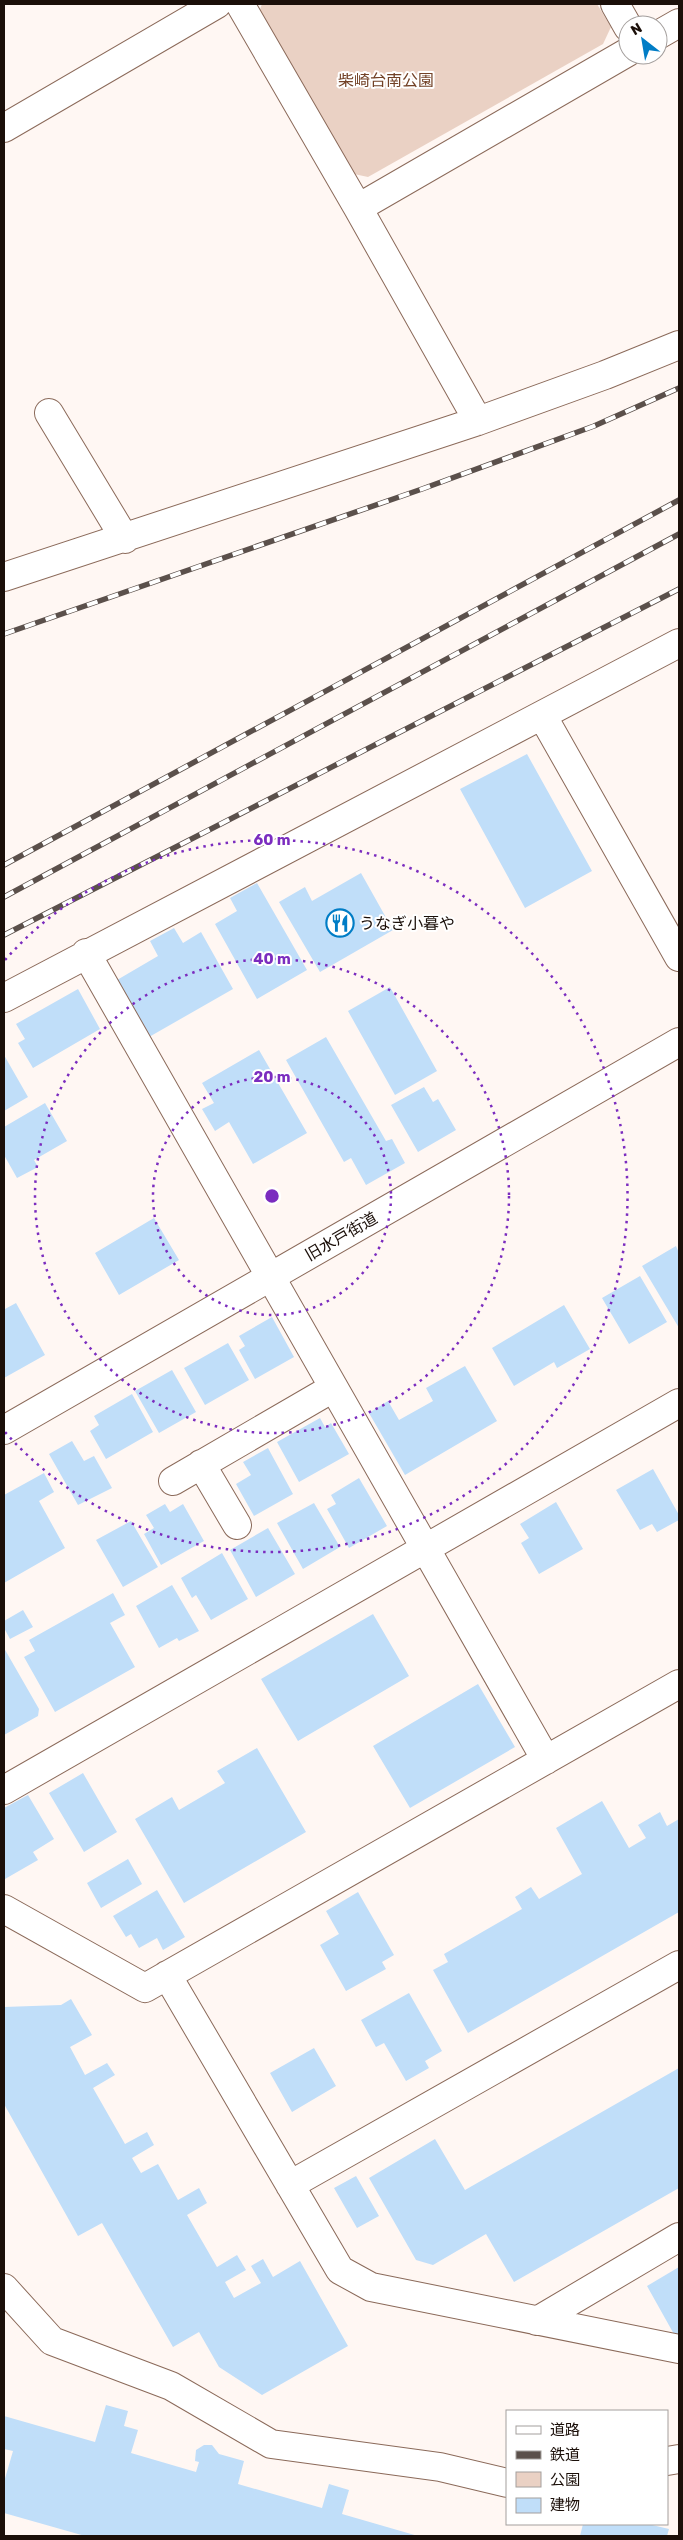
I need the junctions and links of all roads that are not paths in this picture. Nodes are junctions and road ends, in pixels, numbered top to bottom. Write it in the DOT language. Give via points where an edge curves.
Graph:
graph roads {
  1 [pos="217,4"];
  2 [pos="240,4"];
  3 [pos="615,4"];
  4 [pos="621,15"];
  5 [pos="679,23"];
  6 [pos="668,29"];
  7 [pos="618,58"];
  8 [pos="4,128"];
  9 [pos="358,208"];
  10 [pos="679,345"];
  11 [pos="49,413"];
  12 [pos="478,421"];
  13 [pos="125,539"];
  14 [pos="4,577"];
  15 [pos="679,644"];
  16 [pos="542,715"];
  17 [pos="86,953"];
  18 [pos="679,957"];
  19 [pos="4,998"];
  20 [pos="679,1042"];
  21 [pos="270,1277"];
  22 [pos="333,1388"];
  23 [pos="679,1403"];
  24 [pos="4,1430"];
  25 [pos="202,1464"];
  26 [pos="173,1481"];
  27 [pos="237,1525"];
  28 [pos="424,1549"];
  29 [pos="679,1684"];
  30 [pos="546,1760"];
  31 [pos="4,1790"];
  32 [pos="4,1909"];
  33 [pos="679,1965"];
  34 [pos="167,1974"];
  35 [pos="290,2185"];
  36 [pos="679,2238"];
  37 [pos="4,2288"];
  38 [pos="537,2321"];
  39 [pos="679,2349"];
  40 [pos="506,2483"];
  1 -- 8 [label="street"];
  2 -- 9 [label="street"];
  3 -- 4 [label="street"];
  5 -- 6 [label="street"];
  7 -- 9 [label="street"];
  9 -- 12 [label="street"];
  10 -- 12 [label="street" via="605,376"];
  11 -- 13 [label="street"];
  12 -- 13 [label="street"];
  13 -- 14 [label="street"];
  15 -- 16 [label="street"];
  16 -- 17 [label="street"];
  16 -- 18 [label="street"];
  17 -- 19 [label="street"];
  17 -- 21 [label="street"];
  20 -- 21 [label="street, 旧水戸街道"];
  21 -- 22 [label="street"];
  21 -- 24 [label="street, 旧水戸街道"];
  22 -- 25 [label="street"];
  22 -- 28 [label="street"];
  23 -- 28 [label="street"];
  25 -- 26 [label="street"];
  25 -- 27 [label="street"];
  28 -- 30 [label="street"];
  28 -- 31 [label="street"];
  29 -- 30 [label="street"];
  30 -- 34 [label="street"];
  32 -- 34 [label="street" via="145,1988"];
  33 -- 35 [label="street"];
  34 -- 35 [label="street"];
  35 -- 38 [label="street" via="340,2270 371,2287"];
  36 -- 38 [label="street"];
  37 -- 40 [label="street" via="52,2341 171,2386 271,2444 440,2467"];
  38 -- 39 [label="street"];
}
